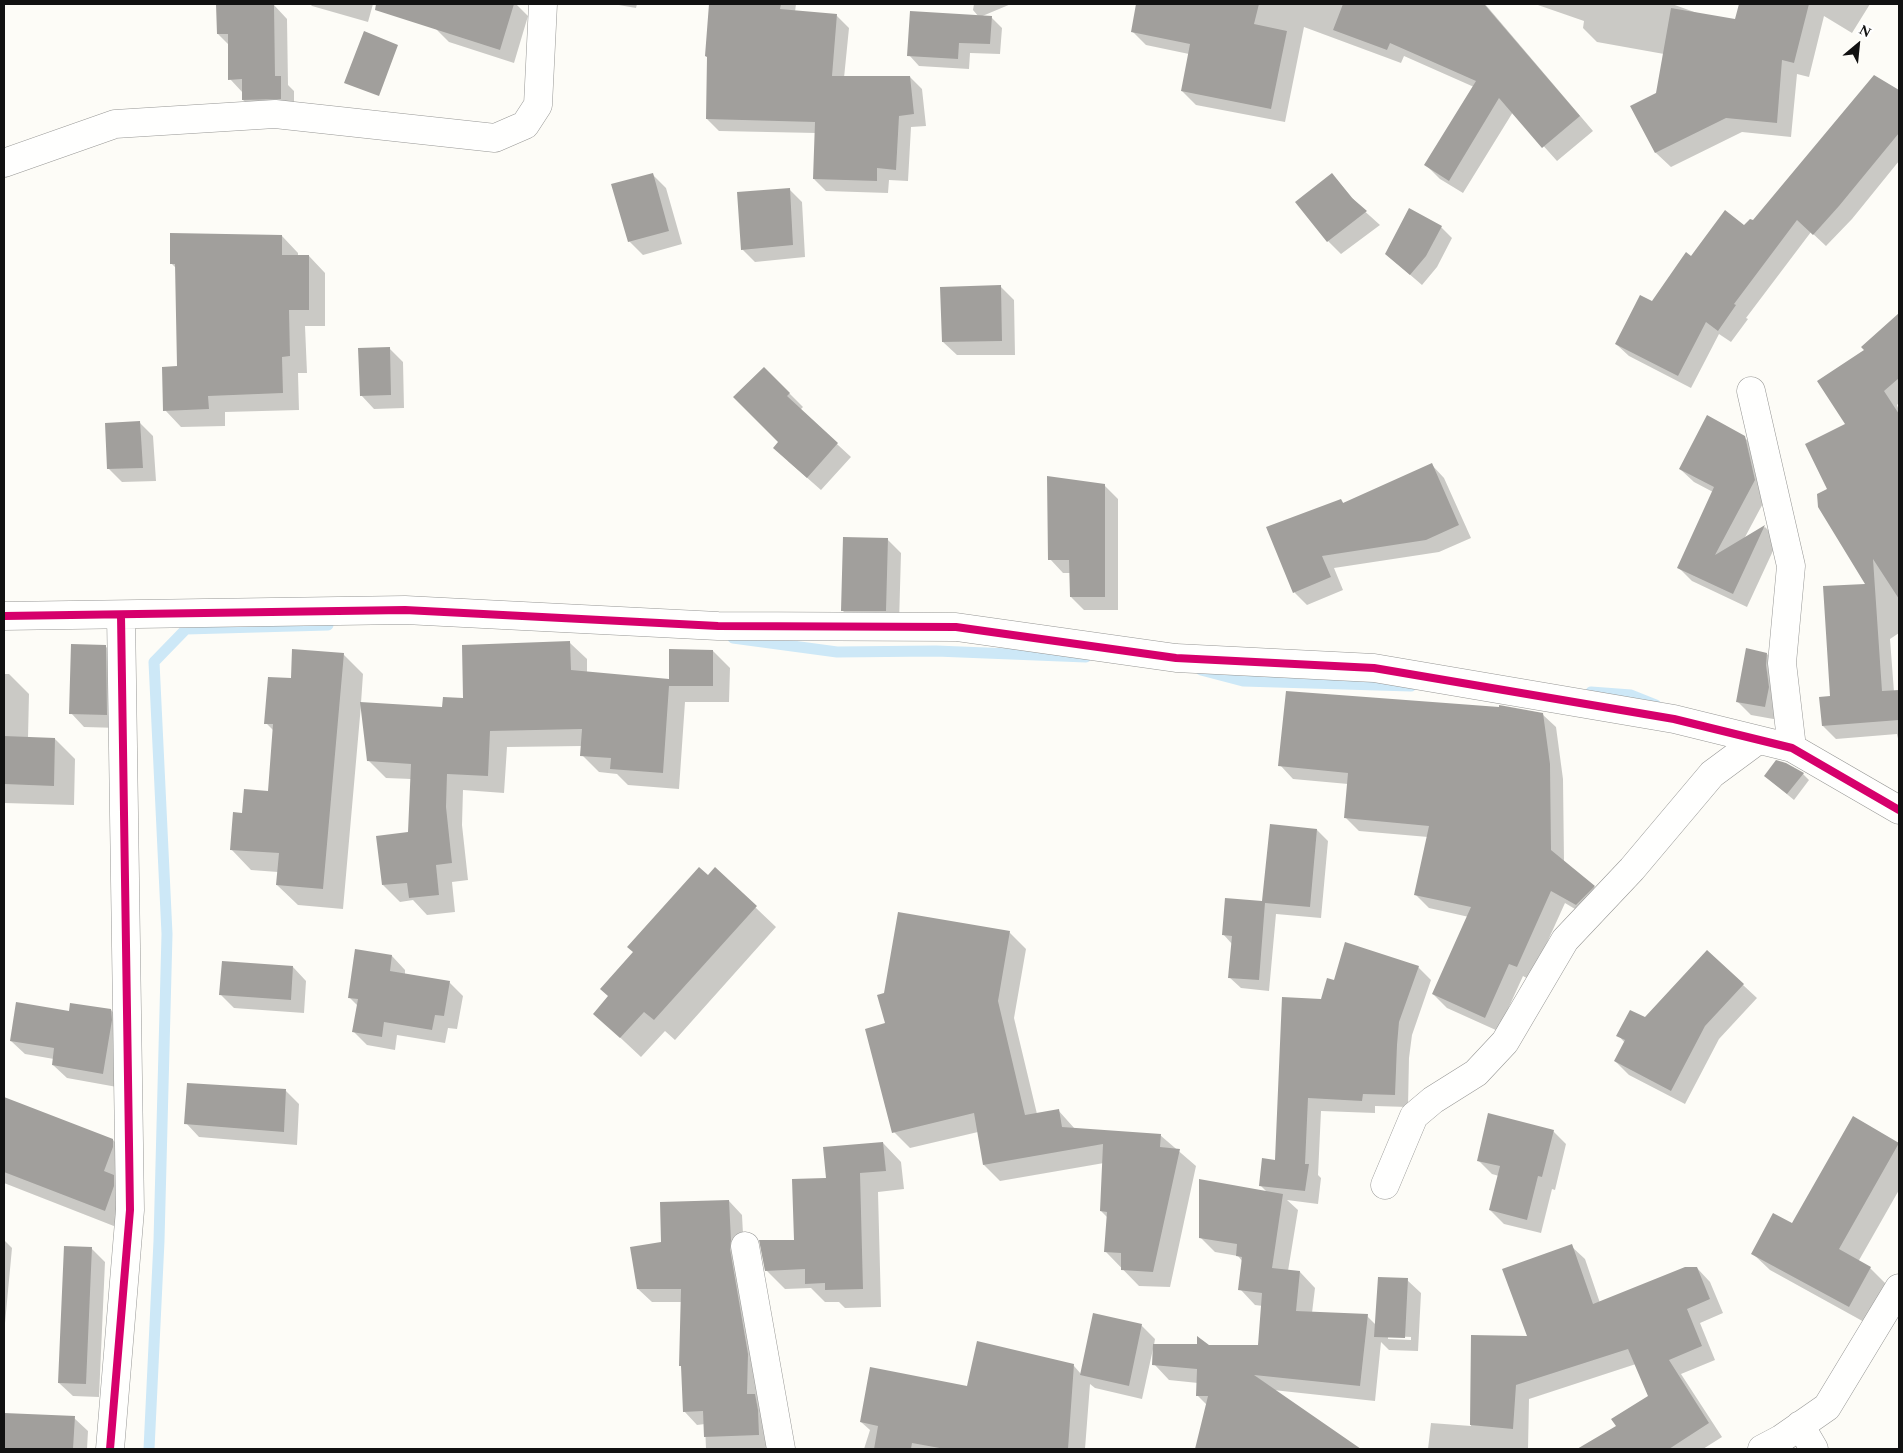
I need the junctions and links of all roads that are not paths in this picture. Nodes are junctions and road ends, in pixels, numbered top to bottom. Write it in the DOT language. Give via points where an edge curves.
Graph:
graph roads {
  1 [pos="544,4"];
  2 [pos="4,163"];
  3 [pos="1751,391"];
  4 [pos="121,615"];
  5 [pos="4,616"];
  6 [pos="1758,740"];
  7 [pos="1792,748"];
  8 [pos="1899,810"];
  9 [pos="1385,1185"];
  10 [pos="745,1246"];
  11 [pos="1899,1288"];
  12 [pos="1800,1426"];
  13 [pos="110,1449"];
  14 [pos="781,1449"];
  15 [pos="1762,1449"];
  16 [pos="1814,1449"];
  1 -- 2 [label="street" via="538,105 525,125 495,138 275,114 115,124"];
  3 -- 7 [label="street" via="1791,566 1782,663"];
  4 -- 5 [label="street"];
  4 -- 6 [label="street" via="405,610 718,626 956,627 1176,658 1374,668 1674,719"];
  4 -- 13 [label="street" via="130,1210"];
  6 -- 7 [label="street"];
  6 -- 9 [label="street" via="1712,774 1632,869 1565,940 1505,1042 1476,1073 1414,1116"];
  7 -- 8 [label="street"];
  10 -- 14 [label="street"];
  11 -- 12 [label="street" via="1827,1407"];
  12 -- 15 [label="street"];
  12 -- 16 [label="street"];
}
